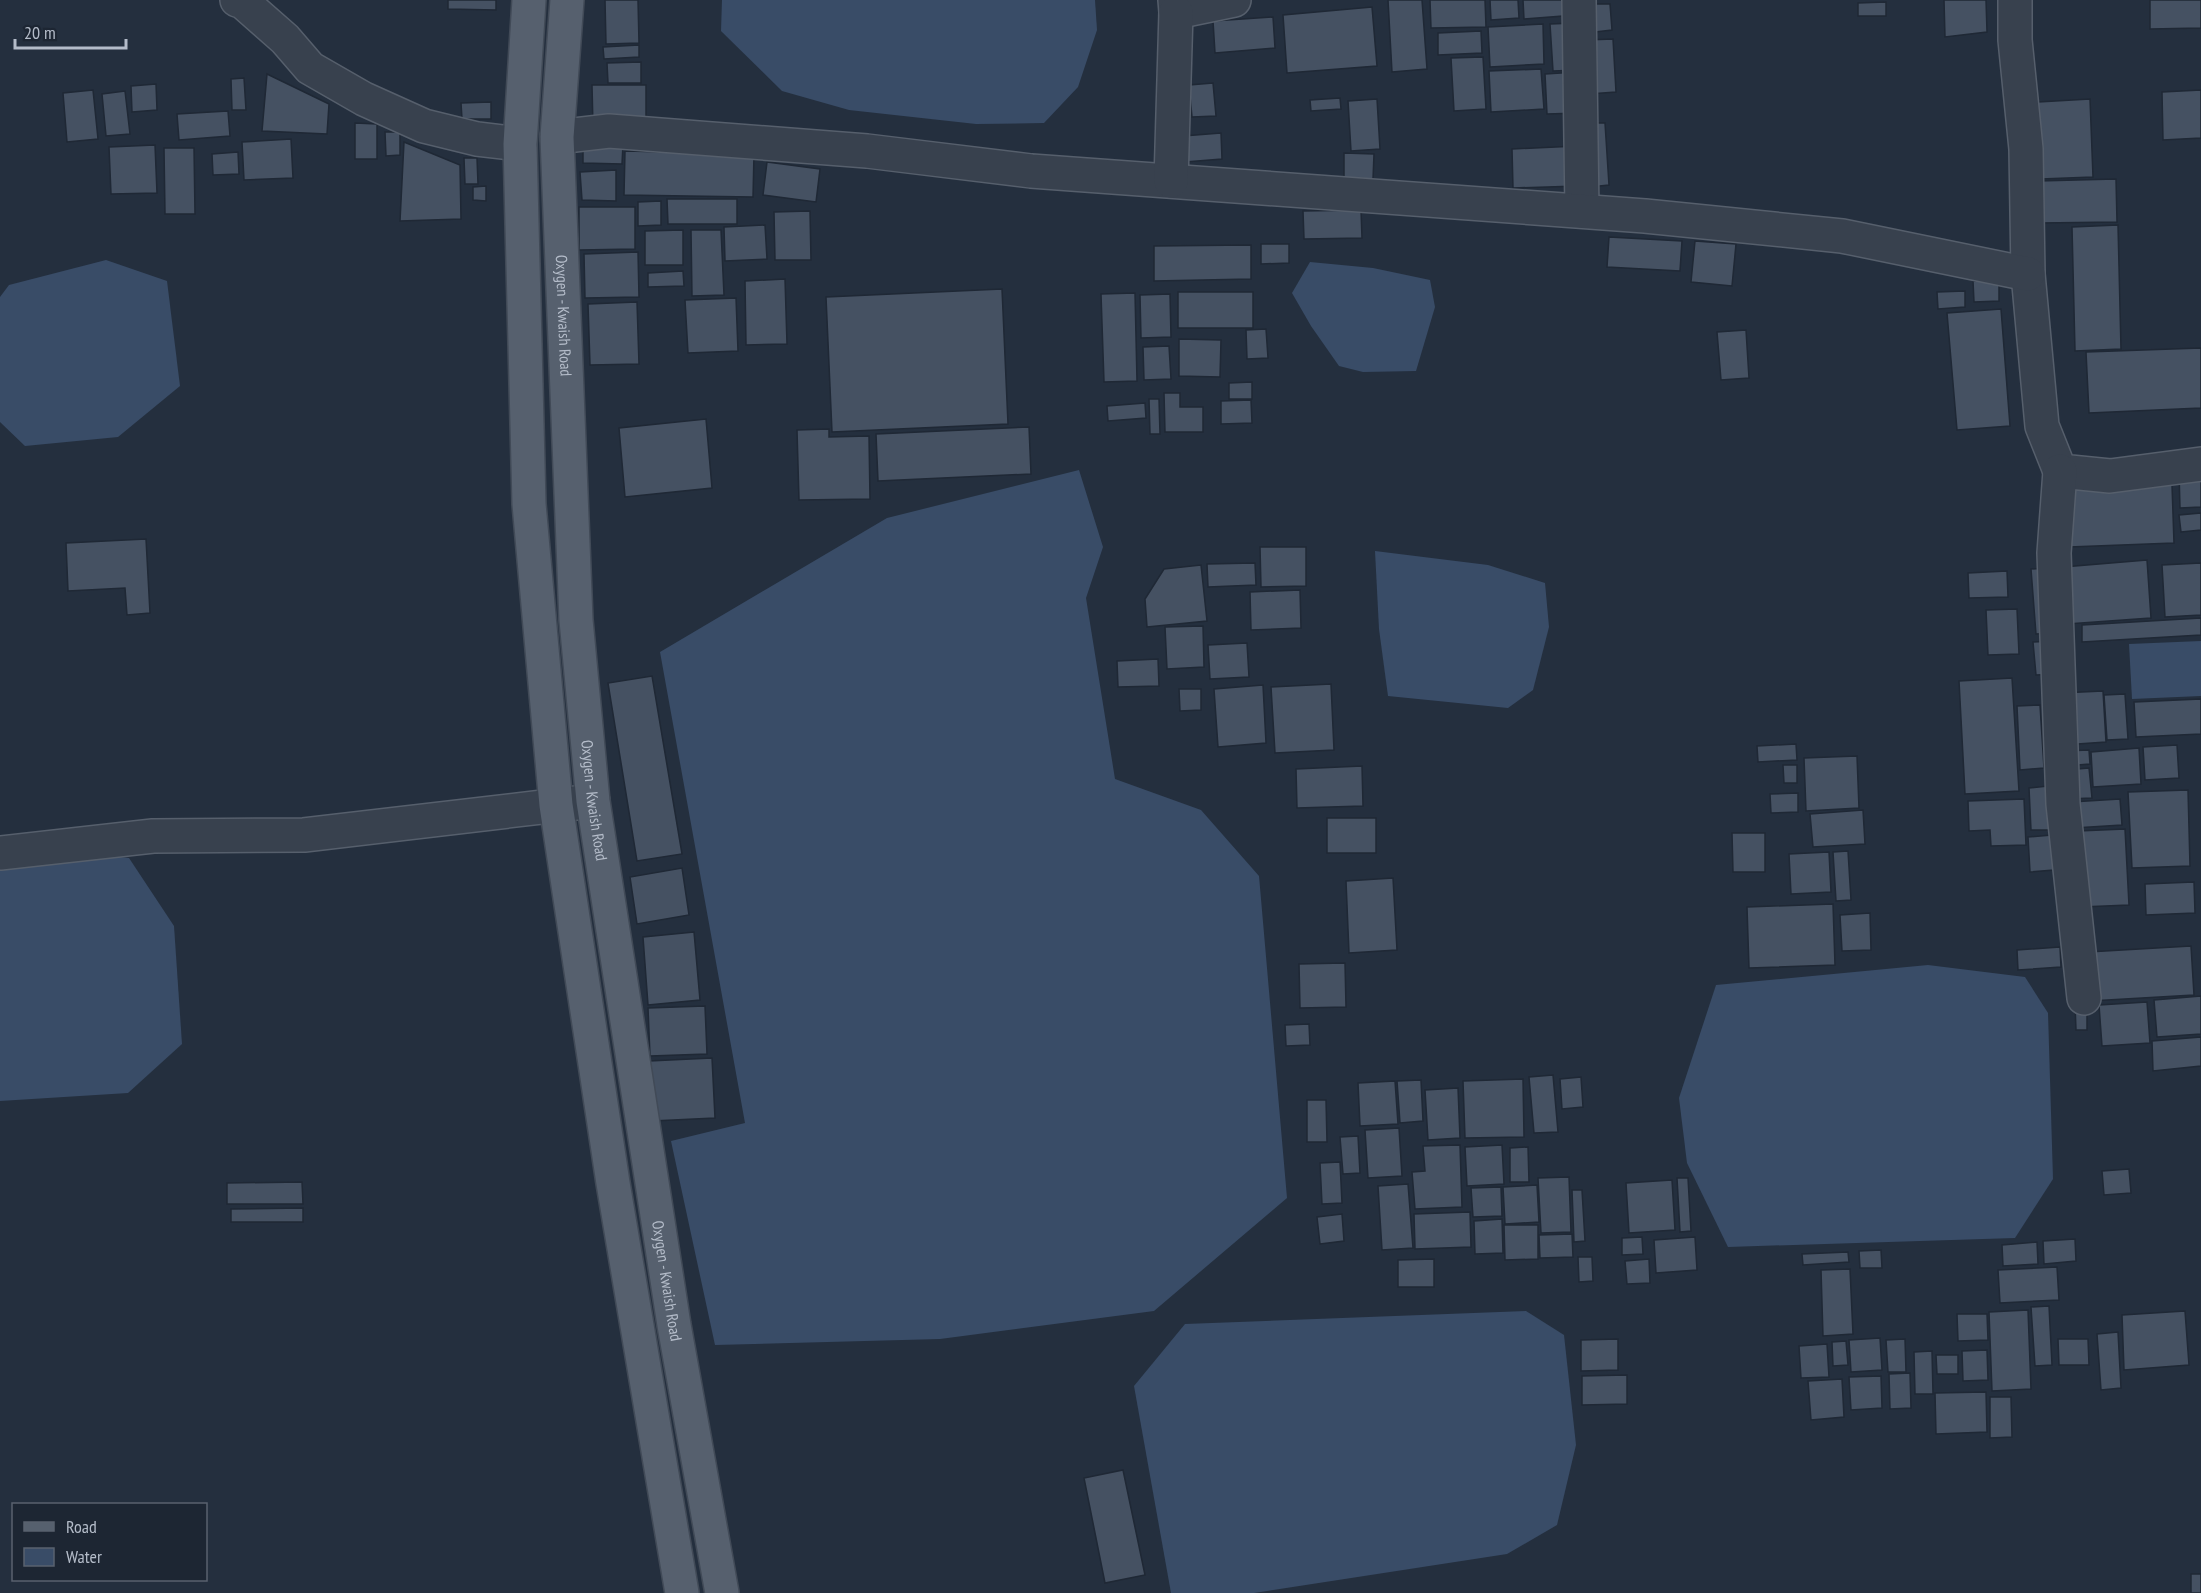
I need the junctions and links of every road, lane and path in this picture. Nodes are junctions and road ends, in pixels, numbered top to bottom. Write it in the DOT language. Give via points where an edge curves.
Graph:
graph roads {
  1 [pos="237,0"];
  2 [pos="529,0"];
  3 [pos="567,0"];
  4 [pos="1234,0"];
  5 [pos="1579,0"];
  6 [pos="2015,0"];
  7 [pos="1175,6"];
  8 [pos="557,137"];
  9 [pos="520,144"];
  10 [pos="1171,181"];
  11 [pos="1582,212"];
  12 [pos="2028,274"];
  13 [pos="2201,464"];
  14 [pos="2060,471"];
  15 [pos="593,801"];
  16 [pos="556,805"];
  17 [pos="0,853"];
  18 [pos="2084,998"];
  19 [pos="682,1593"];
  20 [pos="722,1593"];
  1 -- 9 [label="street" via="285,39 310,68 387,110 443,131"];
  2 -- 9 [label="main road"];
  3 -- 8 [label="main road, Oxygen - Kwaish Road"];
  4 -- 7 [label="street"];
  5 -- 11 [label="street"];
  6 -- 12 [label="street" via="2026,148"];
  7 -- 10 [label="street"];
  8 -- 10 [label="street" via="609,131"];
  8 -- 15 [label="main road, Oxygen - Kwaish Road" via="576,620"];
  9 -- 16 [label="main road" via="529,504"];
  10 -- 11 [label="street"];
  11 -- 12 [label="street" via="1842,236"];
  12 -- 14 [label="street" via="2042,426"];
  13 -- 14 [label="street" via="2110,476"];
  14 -- 18 [label="street" via="2054,553 2062,782"];
  15 -- 16 [label="street"];
  15 -- 20 [label="main road, Oxygen - Kwaish Road" via="674,1325"];
  16 -- 17 [label="street" via="304,835 153,836"];
  16 -- 19 [label="main road" via="613,1183"];
}
